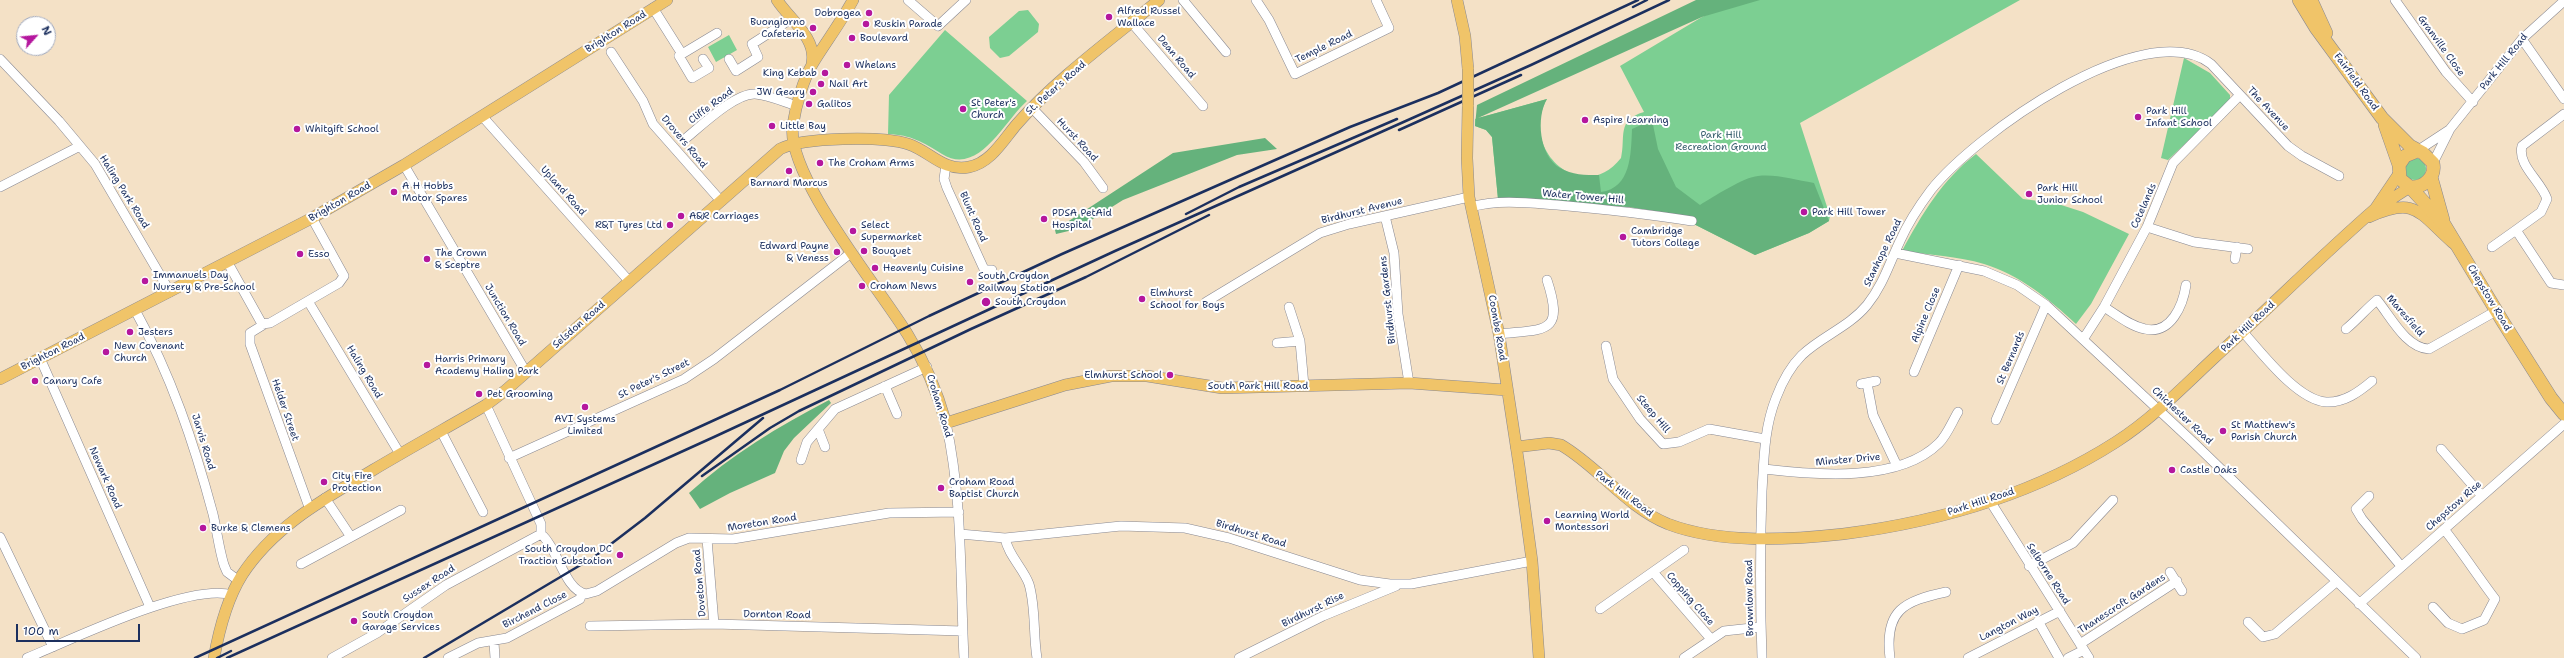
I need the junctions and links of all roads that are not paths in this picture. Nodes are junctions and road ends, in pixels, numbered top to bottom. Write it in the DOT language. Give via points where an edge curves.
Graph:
graph roads {
  1 [pos="667,0"];
  2 [pos="777,0"];
  3 [pos="854,0"];
  4 [pos="908,0"];
  5 [pos="966,0"];
  6 [pos="1159,0"];
  7 [pos="1183,0"];
  8 [pos="1256,0"];
  9 [pos="1376,0"];
  10 [pos="1457,0"];
  11 [pos="2298,0"];
  12 [pos="2311,0"];
  13 [pos="2395,0"];
  14 [pos="2560,2"];
  15 [pos="653,8"];
  16 [pos="791,19"];
  17 [pos="839,22"];
  18 [pos="1132,23"];
  19 [pos="717,33"];
  20 [pos="2522,39"];
  21 [pos="2331,46"];
  22 [pos="813,47"];
  23 [pos="612,52"];
  24 [pos="1226,52"];
  25 [pos="2187,53"];
  26 [pos="682,54"];
  27 [pos="703,59"];
  28 [pos="729,59"];
  29 [pos="0,60"];
  30 [pos="812,64"];
  31 [pos="2240,95"];
  32 [pos="2564,99"];
  33 [pos="2473,102"];
  34 [pos="797,106"];
  35 [pos="1203,106"];
  36 [pos="1032,108"];
  37 [pos="2564,114"];
  38 [pos="482,116"];
  39 [pos="2382,118"];
  40 [pos="2450,129"];
  41 [pos="685,139"];
  42 [pos="792,144"];
  43 [pos="80,146"];
  44 [pos="2417,151"];
  45 [pos="2433,163"];
  46 [pos="404,165"];
  47 [pos="946,165"];
  48 [pos="2398,170"];
  49 [pos="2339,176"];
  50 [pos="2431,177"];
  51 [pos="0,187"];
  52 [pos="2410,187"];
  53 [pos="1103,188"];
  54 [pos="721,201"];
  55 [pos="1470,202"];
  56 [pos="2375,209"];
  57 [pos="1385,216"];
  58 [pos="312,218"];
  59 [pos="2363,220"];
  60 [pos="1692,222"];
  61 [pos="2444,224"];
  62 [pos="2147,227"];
  63 [pos="2516,230"];
  64 [pos="2237,247"];
  65 [pos="2492,247"];
  66 [pos="2459,248"];
  67 [pos="2248,249"];
  68 [pos="851,253"];
  69 [pos="1895,253"];
  70 [pos="2235,259"];
  71 [pos="228,263"];
  72 [pos="1959,265"];
  73 [pos="992,270"];
  74 [pos="1547,280"];
  75 [pos="629,281"];
  76 [pos="2186,285"];
  77 [pos="2564,285"];
  78 [pos="170,292"];
  79 [pos="308,301"];
  80 [pos="1206,302"];
  81 [pos="2046,304"];
  82 [pos="1289,307"];
  83 [pos="2104,307"];
  84 [pos="135,310"];
  85 [pos="2496,311"];
  86 [pos="263,325"];
  87 [pos="2346,329"];
  88 [pos="2242,332"];
  89 [pos="1498,334"];
  90 [pos="2084,338"];
  91 [pos="1300,341"];
  92 [pos="1277,342"];
  93 [pos="1606,346"];
  94 [pos="40,358"];
  95 [pos="927,367"];
  96 [pos="2535,370"];
  97 [pos="526,372"];
  98 [pos="1914,372"];
  99 [pos="0,379"];
  100 [pos="2372,381"];
  101 [pos="1409,383"];
  102 [pos="1868,383"];
  103 [pos="884,386"];
  104 [pos="1304,386"];
  105 [pos="1506,390"];
  106 [pos="2564,402"];
  107 [pos="486,405"];
  108 [pos="2157,410"];
  109 [pos="1958,412"];
  110 [pos="897,414"];
  111 [pos="2564,414"];
  112 [pos="1996,420"];
  113 [pos="946,424"];
  114 [pos="2562,428"];
  115 [pos="818,429"];
  116 [pos="441,431"];
  117 [pos="1765,439"];
  118 [pos="825,447"];
  119 [pos="1516,447"];
  120 [pos="2441,450"];
  121 [pos="400,454"];
  122 [pos="509,458"];
  123 [pos="801,460"];
  124 [pos="1897,466"];
  125 [pos="1764,470"];
  126 [pos="2369,496"];
  127 [pos="2482,496"];
  128 [pos="325,498"];
  129 [pos="1990,500"];
  130 [pos="2112,500"];
  131 [pos="309,508"];
  132 [pos="401,510"];
  133 [pos="483,512"];
  134 [pos="959,512"];
  135 [pos="2444,529"];
  136 [pos="541,534"];
  137 [pos="960,534"];
  138 [pos="0,537"];
  139 [pos="351,537"];
  140 [pos="1760,537"];
  141 [pos="1004,538"];
  142 [pos="704,539"];
  143 [pos="1684,550"];
  144 [pos="1532,561"];
  145 [pos="301,564"];
  146 [pos="2029,566"];
  147 [pos="2401,566"];
  148 [pos="1653,572"];
  149 [pos="2170,572"];
  150 [pos="239,581"];
  151 [pos="2177,581"];
  152 [pos="2336,582"];
  153 [pos="1398,584"];
  154 [pos="2182,591"];
  155 [pos="1946,592"];
  156 [pos="582,593"];
  157 [pos="232,595"];
  158 [pos="2359,604"];
  159 [pos="150,607"];
  160 [pos="2433,607"];
  161 [pos="1600,609"];
  162 [pos="2060,612"];
  163 [pos="2038,621"];
  164 [pos="2248,622"];
  165 [pos="714,624"];
  166 [pos="590,626"];
  167 [pos="1761,627"];
  168 [pos="963,631"];
  169 [pos="1711,639"];
  170 [pos="494,642"];
  171 [pos="53,647"];
  172 [pos="2084,651"];
  173 [pos="27,658"];
  174 [pos="214,658"];
  175 [pos="332,658"];
  176 [pos="448,658"];
  177 [pos="495,658"];
  178 [pos="964,658"];
  179 [pos="1037,658"];
  180 [pos="1239,658"];
  181 [pos="1540,658"];
  182 [pos="1684,658"];
  183 [pos="1762,658"];
  184 [pos="1890,658"];
  185 [pos="1968,658"];
  186 [pos="2059,658"];
  187 [pos="2068,658"];
  188 [pos="2416,658"];
  1 -- 15 [label="main road, Brighton Road"];
  2 -- 16 [label="main road"];
  3 -- 17 [label="main road"];
  4 -- 5 [label="street" via="938,26"];
  6 -- 18 [label="main road, St. Peter's Road"];
  7 -- 24 [label="street"];
  8 -- 9 [label="street, Temple Road" via="1269,20 1295,74 1389,28"];
  10 -- 55 [label="main road, Coombe Road, bridge" via="1465,36 1468,69 1467,158"];
  11 -- 21 [label="highway, Fairfield Road"];
  12 -- 21 [label="highway, Fairfield Road"];
  13 -- 33 [label="street, Granville Close" via="2446,72"];
  14 -- 20 [label="street, Park Hill Road"];
  15 -- 26 [label="street"];
  15 -- 38 [label="main road, Brighton Road"];
  16 -- 22 [label="main road"];
  16 -- 28 [label="street" via="752,44 758,57 736,71"];
  17 -- 22 [label="main road"];
  17 -- 30 [label="main road"];
  18 -- 35 [label="street, Dean Road"];
  18 -- 36 [label="main road, St. Peter's Road"];
  19 -- 26 [label="street"];
  20 -- 32 [label="street"];
  20 -- 33 [label="street, Park Hill Road"];
  21 -- 39 [label="highway, Fairfield Road"];
  22 -- 30 [label="main road"];
  23 -- 54 [label="street, Drovers Road" via="643,101 653,124"];
  25 -- 31 [label="street, The Avenue" via="2199,56 2211,64"];
  25 -- 69 [label="street, Stanhope Road" via="2159,54 2105,67 2061,88 2020,113 1948,171 1913,217"];
  26 -- 27 [label="street" via="679,56 692,78 709,68"];
  29 -- 43 [label="street, Haling Park Road"];
  30 -- 34 [label="main road"];
  31 -- 49 [label="street, The Avenue" via="2288,146"];
  31 -- 62 [label="street, Cotelands" via="2176,159"];
  33 -- 40 [label="street, Park Hill Road"];
  34 -- 41 [label="street, Cliffe Road" via="763,96 747,95 735,100"];
  34 -- 42 [label="main road"];
  36 -- 47 [label="main road, St. Peter's Road" via="983,162 964,168"];
  36 -- 53 [label="street, Hurst Road" via="1084,162"];
  37 -- 63 [label="street" via="2522,146 2523,160 2547,199 2541,212"];
  38 -- 46 [label="main road, Brighton Road"];
  38 -- 75 [label="street, Upland Road"];
  39 -- 44 [label="highway, Fairfield Road"];
  39 -- 48 [label="highway, Fairfield Road" via="2394,146"];
  40 -- 44 [label="street, Park Hill Road"];
  40 -- 45 [label="street, Park Hill Road"];
  42 -- 47 [label="main road, St. Peter's Road" via="830,140 900,142 917,148"];
  42 -- 54 [label="main road, Selsdon Road" via="777,151"];
  42 -- 68 [label="main road, Croham Road" via="807,178"];
  43 -- 51 [label="street"];
  43 -- 78 [label="street, Haling Park Road" via="101,173"];
  44 -- 45 [label="highway" via="2424,153"];
  44 -- 48 [label="highway" via="2406,156"];
  45 -- 50 [label="highway"];
  46 -- 58 [label="main road, Brighton Road"];
  46 -- 97 [label="street, Junction Road"];
  47 -- 73 [label="street, Blunt Road" via="944,179 983,267 985,270"];
  48 -- 52 [label="highway" via="2403,183"];
  48 -- 56 [label="main road, Park Hill Road"];
  50 -- 52 [label="highway" via="2419,186"];
  50 -- 61 [label="highway, Chepstow Road"];
  52 -- 56 [label="main road, Park Hill Road"];
  52 -- 61 [label="highway, Chepstow Road"];
  54 -- 75 [label="main road, Selsdon Road"];
  55 -- 57 [label="street, Birdhurst Avenue"];
  55 -- 60 [label="street, Water Tower Hill" via="1539,204 1627,212"];
  55 -- 89 [label="main road, Coombe Road"];
  56 -- 59 [label="main road, Park Hill Road"];
  57 -- 80 [label="street, Birdhurst Avenue" via="1349,224 1314,236"];
  57 -- 101 [label="street, Birdhurst Gardens" via="1394,253 1398,314"];
  58 -- 71 [label="main road, Brighton Road"];
  58 -- 79 [label="street" via="344,276 339,283"];
  59 -- 66 [label="main road" via="2396,207 2409,207"];
  59 -- 88 [label="main road, Park Hill Road"];
  61 -- 66 [label="highway, Chepstow Road"];
  62 -- 64 [label="street" via="2194,242"];
  62 -- 83 [label="street, Cotelands"];
  63 -- 65 [label="street"];
  63 -- 77 [label="street" via="2552,283"];
  64 -- 67 [label="street"];
  64 -- 70 [label="street"];
  66 -- 85 [label="highway, Chepstow Road"];
  68 -- 95 [label="main road, Croham Road"];
  68 -- 122 [label="street, St Peter's Street" via="714,359 684,379"];
  69 -- 72 [label="street, Chichester Road"];
  69 -- 117 [label="street, Stanhope Road" via="1880,289 1864,308 1840,329 1807,351 1791,368 1776,398"];
  71 -- 78 [label="main road, Brighton Road"];
  71 -- 86 [label="street"];
  72 -- 81 [label="street, Chichester Road" via="1984,271 2017,285"];
  72 -- 98 [label="street, Alpine Close"];
  74 -- 89 [label="street" via="1555,307 1549,324 1539,329"];
  75 -- 97 [label="main road, Selsdon Road"];
  76 -- 83 [label="street" via="2189,296 2170,322 2159,328 2146,330 2135,326"];
  78 -- 84 [label="main road, Brighton Road"];
  79 -- 86 [label="street"];
  79 -- 121 [label="street, Haling Road"];
  81 -- 90 [label="street, Chichester Road"];
  81 -- 112 [label="street, St Bernards"];
  82 -- 91 [label="street"];
  83 -- 90 [label="street, Cotelands"];
  84 -- 94 [label="main road, Brighton Road"];
  84 -- 150 [label="street, Jarvis Road" via="159,354 185,419 213,515 224,565 227,572"];
  85 -- 87 [label="street, Maresfield" via="2429,349 2410,342 2377,300"];
  85 -- 96 [label="highway, Chepstow Road"];
  86 -- 131 [label="street, Helder Street" via="250,333 250,344"];
  88 -- 100 [label="street" via="2290,382 2315,400 2338,401"];
  88 -- 108 [label="main road, Park Hill Road"];
  89 -- 105 [label="main road, Coombe Road"];
  90 -- 108 [label="street, Chichester Road"];
  91 -- 92 [label="street"];
  91 -- 104 [label="street"];
  93 -- 117 [label="street, Steep Hill" via="1613,379 1640,419 1663,444 1679,442 1709,429"];
  94 -- 99 [label="main road, Brighton Road"];
  94 -- 159 [label="street, Newark Road"];
  95 -- 103 [label="street"];
  95 -- 113 [label="main road, Croham Road" via="935,384"];
  96 -- 106 [label="highway, Chepstow Road"];
  96 -- 111 [label="highway, Chepstow Road" via="2551,398"];
  97 -- 107 [label="main road, Selsdon Road"];
  101 -- 104 [label="main road, South Park Hill Road"];
  101 -- 105 [label="main road, South Park Hill Road"];
  102 -- 124 [label="street" via="1873,415"];
  103 -- 110 [label="street"];
  103 -- 115 [label="street" via="835,409"];
  104 -- 113 [label="main road, South Park Hill Road" via="1222,388 1147,376 1111,376 1065,385"];
  105 -- 119 [label="main road, Coombe Road"];
  107 -- 116 [label="main road, Selsdon Road"];
  107 -- 122 [label="street"];
  108 -- 129 [label="main road, Park Hill Road" via="2115,443 2080,462 2030,486"];
  108 -- 152 [label="street, Chichester Road" via="2239,486"];
  109 -- 124 [label="street, Minster Drive" via="1940,442 1926,454"];
  113 -- 134 [label="street, Croham Road" via="956,473"];
  114 -- 127 [label="street, Chepstow Rise"];
  115 -- 118 [label="street"];
  115 -- 123 [label="street" via="807,442"];
  116 -- 121 [label="main road, Selsdon Road"];
  116 -- 133 [label="street"];
  117 -- 125 [label="street, Stanhope Road"];
  119 -- 140 [label="main road, Park Hill Road" via="1549,443 1561,445 1622,495 1669,524 1706,534"];
  119 -- 144 [label="main road, Coombe Road"];
  120 -- 127 [label="street"];
  121 -- 128 [label="main road, Selsdon Road"];
  122 -- 136 [label="street" via="540,524"];
  124 -- 125 [label="street, Minster Drive" via="1851,473 1810,474"];
  125 -- 140 [label="street, Stanhope Road"];
  126 -- 147 [label="street" via="2356,509"];
  127 -- 135 [label="street, Chepstow Rise"];
  128 -- 131 [label="main road, Selsdon Road"];
  128 -- 139 [label="street"];
  129 -- 140 [label="main road, Park Hill Road" via="1932,517 1863,531 1820,536"];
  129 -- 146 [label="street, Selborne Road"];
  130 -- 146 [label="street" via="2073,543"];
  131 -- 150 [label="main road, Selsdon Road" via="272,540"];
  132 -- 139 [label="street"];
  134 -- 137 [label="street, Croham Road"];
  134 -- 142 [label="street, Moreton Road" via="889,513 733,539"];
  135 -- 147 [label="street, Chepstow Rise"];
  135 -- 160 [label="street" via="2470,561 2475,575 2495,599 2484,620 2462,629 2448,624"];
  136 -- 156 [label="street" via="549,543 572,584"];
  136 -- 175 [label="street, Sussex Road" via="452,581 377,633"];
  137 -- 141 [label="street, Birdhurst Road"];
  137 -- 168 [label="street, Croham Road"];
  138 -- 171 [label="street"];
  139 -- 145 [label="street"];
  140 -- 167 [label="street, Brownlow Road"];
  141 -- 153 [label="street, Birdhurst Road" via="1121,526 1173,527 1229,538 1360,580"];
  141 -- 179 [label="street" via="1022,567 1029,586"];
  142 -- 156 [label="street, Moreton Road" via="680,541 595,592"];
  142 -- 165 [label="street, Doveton Road"];
  143 -- 148 [label="street"];
  144 -- 153 [label="street, Birdhurst Road"];
  144 -- 181 [label="main road, Coombe Road"];
  146 -- 162 [label="street, Selborne Road"];
  147 -- 158 [label="street, Chepstow Rise"];
  148 -- 161 [label="street"];
  148 -- 169 [label="street, Copping Close"];
  149 -- 151 [label="street, Thanescroft Gardens"];
  150 -- 157 [label="main road, Selsdon Road"];
  151 -- 154 [label="street, Thanescroft Gardens"];
  151 -- 172 [label="street, Thanescroft Gardens"];
  152 -- 158 [label="street, Chichester Road"];
  152 -- 164 [label="street" via="2275,634 2263,637"];
  153 -- 180 [label="street, Birdhurst Rise" via="1322,616"];
  155 -- 184 [label="street" via="1917,598 1896,612 1891,626"];
  156 -- 170 [label="street, Birchend Close" via="580,599 563,609 507,638"];
  157 -- 159 [label="street" via="212,593"];
  157 -- 174 [label="main road, Selsdon Road"];
  158 -- 188 [label="street, Chichester Road"];
  159 -- 171 [label="street"];
  162 -- 163 [label="street, Langton Way"];
  162 -- 172 [label="street, Selborne Road"];
  163 -- 185 [label="street, Langton Way"];
  163 -- 186 [label="street"];
  165 -- 166 [label="street, Dornton Road"];
  165 -- 168 [label="street, Dornton Road"];
  167 -- 169 [label="street" via="1729,629"];
  167 -- 183 [label="street, Brownlow Road"];
  168 -- 178 [label="street, Croham Road"];
  169 -- 182 [label="street"];
  170 -- 176 [label="street, Birchend Close" via="478,643"];
  170 -- 177 [label="street"];
  171 -- 173 [label="street"];
  172 -- 187 [label="street, Thanescroft Gardens"];
}
